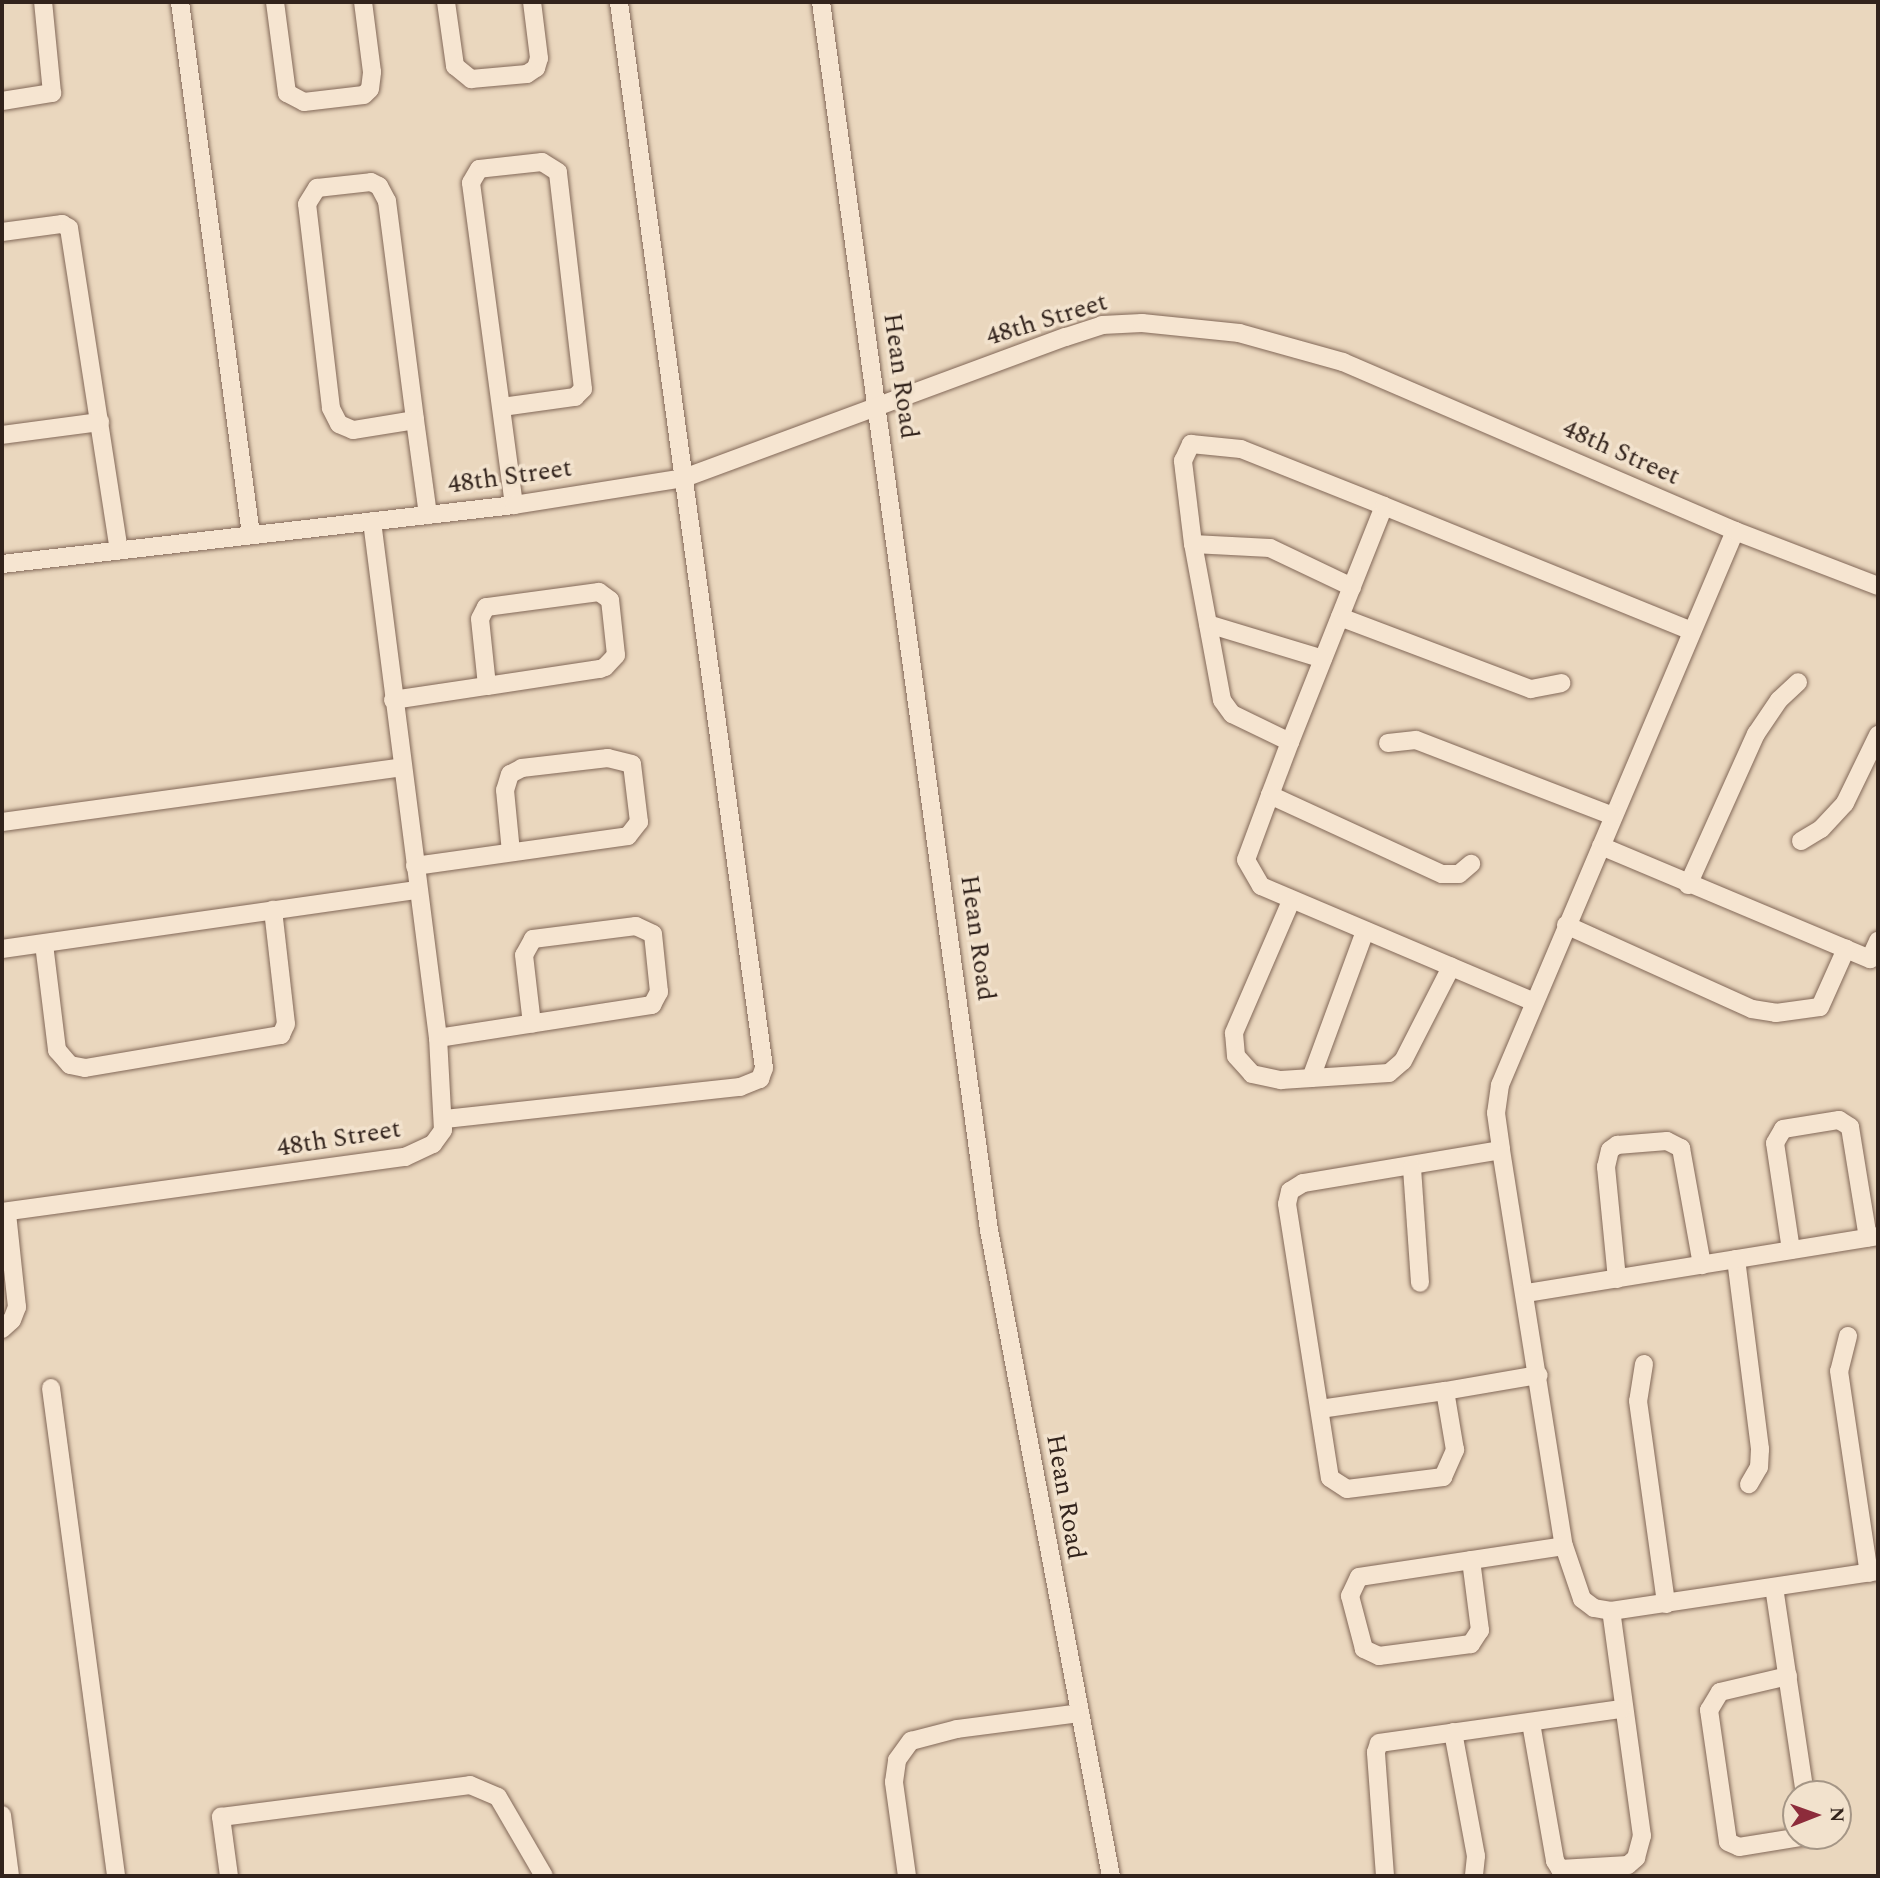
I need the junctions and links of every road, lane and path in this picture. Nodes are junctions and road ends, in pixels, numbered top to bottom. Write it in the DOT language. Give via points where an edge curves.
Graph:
graph roads {
  1 [pos="43,2"];
  2 [pos="180,2"];
  3 [pos="275,2"];
  4 [pos="363,2"];
  5 [pos="446,2"];
  6 [pos="532,2"];
  7 [pos="619,2"];
  8 [pos="821,2"];
  9 [pos="2,101"];
  10 [pos="2,232"];
  11 [pos="502,407"];
  12 [pos="879,408"];
  13 [pos="415,420"];
  14 [pos="100,422"];
  15 [pos="2,435"];
  16 [pos="684,478"];
  17 [pos="514,505"];
  18 [pos="1384,506"];
  19 [pos="428,515"];
  20 [pos="372,522"];
  21 [pos="1735,531"];
  22 [pos="251,534"];
  23 [pos="1193,544"];
  24 [pos="119,550"];
  25 [pos="2,564"];
  26 [pos="1878,586"];
  27 [pos="1352,587"];
  28 [pos="1340,617"];
  29 [pos="1208,624"];
  30 [pos="1692,631"];
  31 [pos="1323,659"];
  32 [pos="1798,682"];
  33 [pos="1561,683"];
  34 [pos="487,686"];
  35 [pos="393,700"];
  36 [pos="1878,735"];
  37 [pos="1290,742"];
  38 [pos="1388,743"];
  39 [pos="401,767"];
  40 [pos="1270,795"];
  41 [pos="1613,816"];
  42 [pos="2,822"];
  43 [pos="1801,841"];
  44 [pos="1601,846"];
  45 [pos="511,852"];
  46 [pos="1471,863"];
  47 [pos="415,866"];
  48 [pos="1688,886"];
  49 [pos="417,890"];
  50 [pos="1290,901"];
  51 [pos="273,910"];
  52 [pos="1566,925"];
  53 [pos="1365,932"];
  54 [pos="1878,941"];
  55 [pos="44,943"];
  56 [pos="2,949"];
  57 [pos="1846,949"];
  58 [pos="1874,961"];
  59 [pos="1451,967"];
  60 [pos="1532,1001"];
  61 [pos="532,1024"];
  62 [pos="438,1038"];
  63 [pos="1311,1078"];
  64 [pos="445,1119"];
  65 [pos="1501,1150"];
  66 [pos="1412,1168"];
  67 [pos="4,1213"];
  68 [pos="1873,1237"];
  69 [pos="1791,1250"];
  70 [pos="1736,1259"];
  71 [pos="1702,1265"];
  72 [pos="1618,1279"];
  73 [pos="1420,1283"];
  74 [pos="1527,1293"];
  75 [pos="2,1329"];
  76 [pos="1848,1336"];
  77 [pos="1644,1364"];
  78 [pos="1538,1376"];
  79 [pos="51,1388"];
  80 [pos="1446,1391"];
  81 [pos="1320,1409"];
  82 [pos="1749,1484"];
  83 [pos="1564,1546"];
  84 [pos="1471,1560"];
  85 [pos="1873,1572"];
  86 [pos="1774,1587"];
  87 [pos="1666,1604"];
  88 [pos="1611,1611"];
  89 [pos="1788,1676"];
  90 [pos="1622,1709"];
  91 [pos="1080,1713"];
  92 [pos="1531,1723"];
  93 [pos="1453,1732"];
  94 [pos="1803,1780"];
  95 [pos="2,1815"];
  96 [pos="1782,1840"];
  97 [pos="10,1876"];
  98 [pos="116,1876"];
  99 [pos="229,1876"];
  100 [pos="544,1876"];
  101 [pos="907,1876"];
  102 [pos="1111,1876"];
  103 [pos="1385,1876"];
  104 [pos="1474,1876"];
  1 -- 9 [label="street" via="52,93"];
  2 -- 22 [label="street"];
  3 -- 4 [label="street" via="287,93 304,103 364,95 370,89"];
  5 -- 6 [label="street" via="455,66 471,79 527,74 536,68 539,58"];
  7 -- 16 [label="street"];
  8 -- 12 [label="street, Hean Road"];
  10 -- 14 [label="street" via="61,224 69,228"];
  11 -- 11 [label="street" via="471,183 479,169 542,162 558,172 583,389 575,397"];
  11 -- 17 [label="street"];
  12 -- 16 [label="street, 48th Street"];
  12 -- 21 [label="street, 48th Street" via="1102,325 1180,323 1265,339 1343,362"];
  12 -- 91 [label="street, Hean Road" via="989,1230"];
  13 -- 13 [label="street" via="384,193 371,182 317,188 307,204 334,417 353,430"];
  13 -- 19 [label="street"];
  14 -- 15 [label="street"];
  14 -- 24 [label="street"];
  16 -- 17 [label="street, 48th Street"];
  16 -- 64 [label="street" via="764,1069 760,1079 740,1087"];
  17 -- 19 [label="street, 48th Street"];
  18 -- 23 [label="street" via="1241,449 1191,444 1182,461"];
  18 -- 27 [label="street"];
  18 -- 30 [label="street"];
  19 -- 20 [label="street, 48th Street"];
  20 -- 22 [label="street, 48th Street"];
  20 -- 35 [label="street"];
  21 -- 26 [label="street, 48th Street"];
  21 -- 30 [label="street"];
  22 -- 24 [label="street, 48th Street"];
  23 -- 27 [label="street" via="1263,546"];
  23 -- 29 [label="street"];
  24 -- 25 [label="street, 48th Street"];
  27 -- 28 [label="street"];
  28 -- 31 [label="street"];
  28 -- 33 [label="street" via="1531,689"];
  29 -- 31 [label="street"];
  29 -- 37 [label="street" via="1226,708"];
  30 -- 41 [label="street"];
  31 -- 37 [label="street"];
  32 -- 48 [label="street" via="1756,734"];
  34 -- 34 [label="street" via="606,667 615,655 610,600 599,592 486,607 480,619"];
  34 -- 35 [label="street"];
  35 -- 39 [label="street"];
  36 -- 43 [label="street" via="1845,803 1821,829"];
  37 -- 40 [label="street"];
  38 -- 41 [label="street" via="1416,740"];
  39 -- 42 [label="street"];
  39 -- 47 [label="street"];
  40 -- 46 [label="street" via="1442,874 1459,874"];
  40 -- 50 [label="street" via="1247,852 1248,870 1261,886"];
  41 -- 44 [label="street"];
  44 -- 48 [label="street"];
  44 -- 52 [label="street"];
  45 -- 45 [label="street" via="618,839 636,831 639,822 632,764 608,758 522,768 510,774 505,790"];
  45 -- 47 [label="street"];
  47 -- 49 [label="street"];
  48 -- 57 [label="street"];
  49 -- 51 [label="street"];
  49 -- 62 [label="street"];
  50 -- 53 [label="street"];
  50 -- 63 [label="street" via="1234,1033 1234,1046 1241,1066 1252,1074 1280,1080"];
  51 -- 55 [label="street"];
  51 -- 55 [label="street" via="286,1024 281,1035 85,1068 70,1065 57,1050"];
  52 -- 57 [label="street" via="1752,1009 1776,1013 1820,1007"];
  52 -- 60 [label="street"];
  53 -- 59 [label="street"];
  53 -- 63 [label="street"];
  54 -- 58 [label="street"];
  55 -- 56 [label="street"];
  57 -- 58 [label="street"];
  59 -- 60 [label="street"];
  59 -- 63 [label="street" via="1395,1068 1378,1076"];
  60 -- 65 [label="street" via="1496,1097"];
  61 -- 61 [label="street" via="652,1006 659,992 653,934 636,926 534,939 524,955"];
  61 -- 62 [label="street"];
  62 -- 64 [label="street"];
  64 -- 67 [label="street, 48th Street" via="433,1144 405,1157"];
  65 -- 66 [label="street"];
  65 -- 74 [label="street"];
  66 -- 73 [label="street"];
  66 -- 81 [label="street" via="1303,1183 1287,1197"];
  67 -- 75 [label="street" via="17,1307"];
  68 -- 69 [label="street"];
  68 -- 69 [label="street" via="1850,1126 1839,1121 1783,1129 1775,1143"];
  69 -- 70 [label="street"];
  70 -- 71 [label="street"];
  70 -- 82 [label="street" via="1760,1449 1759,1467"];
  71 -- 72 [label="street"];
  71 -- 72 [label="street" via="1681,1148 1667,1141 1617,1145 1610,1150 1606,1167"];
  72 -- 74 [label="street"];
  74 -- 78 [label="street"];
  76 -- 85 [label="street" via="1839,1371"];
  77 -- 87 [label="street" via="1638,1401"];
  78 -- 80 [label="street"];
  78 -- 83 [label="street"];
  79 -- 98 [label="street"];
  80 -- 81 [label="street"];
  80 -- 81 [label="street" via="1455,1450 1449,1470 1435,1480 1347,1489 1335,1485 1330,1478"];
  83 -- 84 [label="street"];
  83 -- 88 [label="street" via="1582,1599 1594,1608"];
  84 -- 84 [label="street" via="1354,1580 1350,1596 1364,1649 1379,1656 1471,1644 1480,1630"];
  85 -- 86 [label="street"];
  86 -- 87 [label="street"];
  86 -- 89 [label="street"];
  87 -- 88 [label="street"];
  88 -- 90 [label="street"];
  89 -- 94 [label="street"];
  89 -- 96 [label="street" via="1720,1692 1709,1710 1728,1842 1739,1847"];
  90 -- 92 [label="street"];
  90 -- 92 [label="street" via="1642,1836 1636,1858 1628,1865 1560,1869"];
  91 -- 101 [label="street" via="957,1729 911,1741 897,1760 894,1782"];
  91 -- 102 [label="street, Hean Road"];
  92 -- 93 [label="street"];
  93 -- 103 [label="street" via="1384,1740 1377,1746"];
  93 -- 104 [label="street" via="1476,1856"];
  95 -- 97 [label="street"];
  99 -- 100 [label="street" via="221,1817 470,1785 498,1797"];
}
